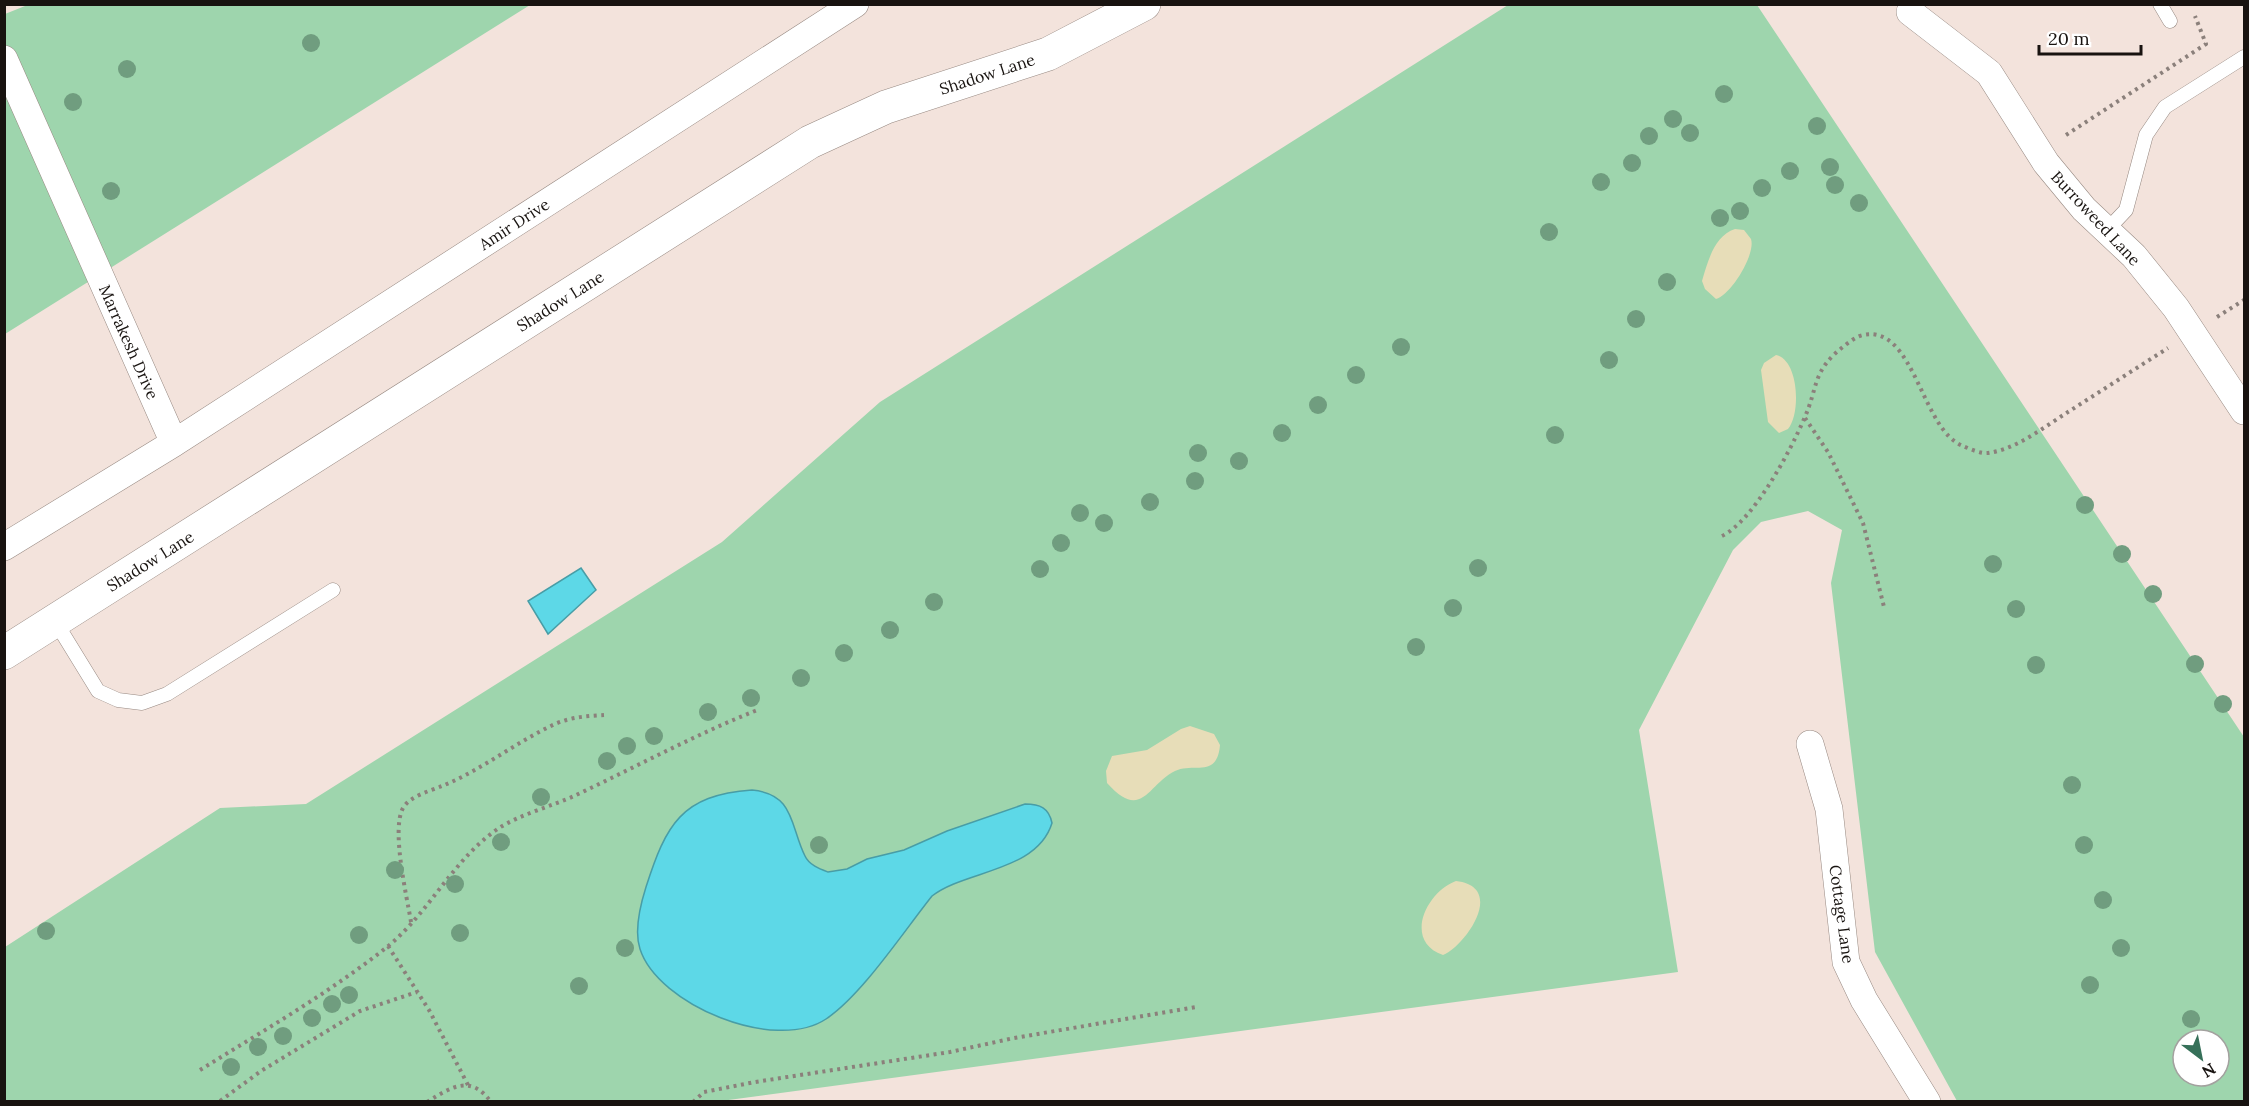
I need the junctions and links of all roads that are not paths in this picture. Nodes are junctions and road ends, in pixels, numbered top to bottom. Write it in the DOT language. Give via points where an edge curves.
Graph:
graph roads {
  1 [pos="855,4"];
  2 [pos="1144,4"];
  3 [pos="2160,4"];
  4 [pos="1910,12"];
  5 [pos="2170,21"];
  6 [pos="2244,57"];
  7 [pos="4,59"];
  8 [pos="2107,230"];
  9 [pos="2244,411"];
  10 [pos="174,443"];
  11 [pos="4,547"];
  12 [pos="333,590"];
  13 [pos="56,621"];
  14 [pos="4,653"];
  15 [pos="1810,744"];
  16 [pos="1927,1101"];
  1 -- 10 [label="street, Amir Drive"];
  2 -- 13 [label="street, Shadow Lane" via="1048,54 886,106 810,142"];
  3 -- 5 [label="lane"];
  4 -- 8 [label="street, Burroweed Lane" via="1989,73 2039,153 2084,209"];
  6 -- 8 [label="lane" via="2165,107 2146,135 2126,210"];
  7 -- 10 [label="street, Marrakesh Drive"];
  8 -- 9 [label="street, Burroweed Lane" via="2134,256 2192,332"];
  10 -- 11 [label="street"];
  12 -- 13 [label="lane" via="167,694 141,703 118,700 98,691"];
  13 -- 14 [label="street, Shadow Lane"];
  15 -- 16 [label="street, Cottage Lane" via="1829,809 1846,962 1864,1000"];
}
